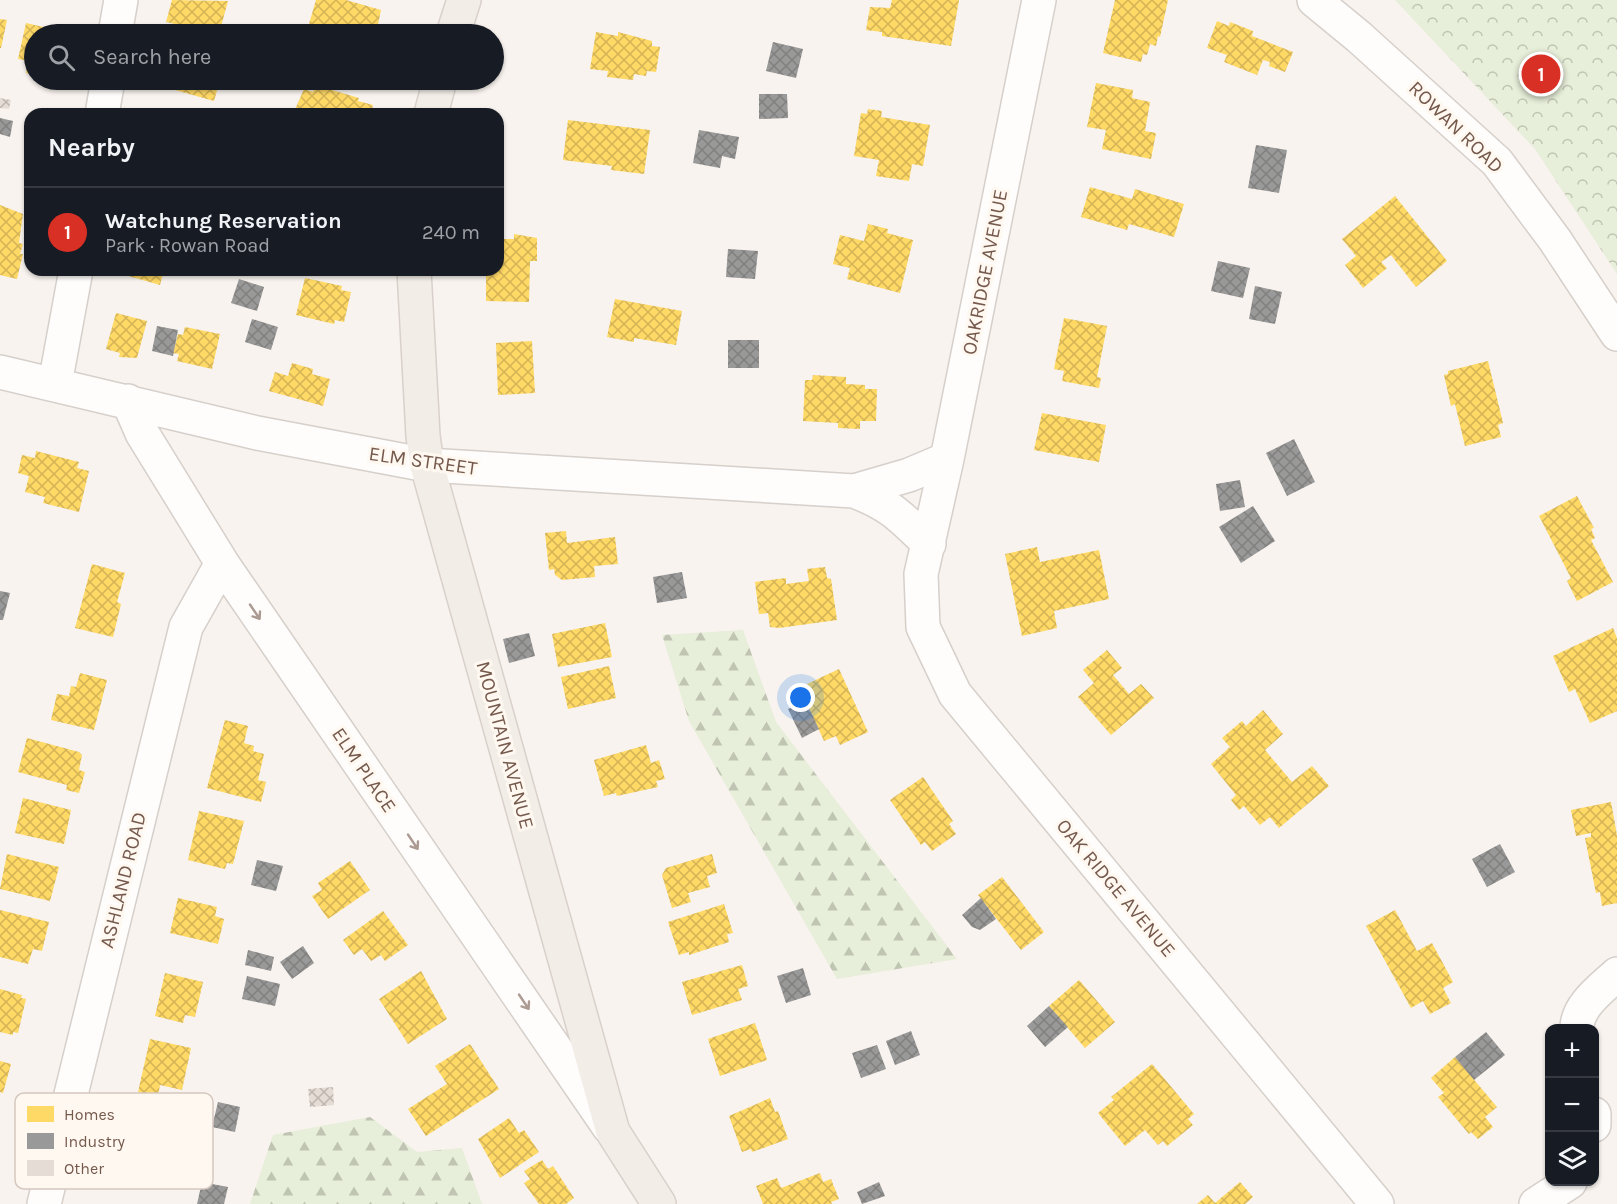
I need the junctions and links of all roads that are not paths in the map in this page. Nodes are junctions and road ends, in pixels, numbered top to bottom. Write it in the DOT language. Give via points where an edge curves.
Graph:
graph roads {
  1 [pos="121,0"];
  2 [pos="464,0"];
  3 [pos="1039,0"];
  4 [pos="1314,0"];
  5 [pos="117,24"];
  6 [pos="456,24"];
  7 [pos="106,90"];
  8 [pos="437,90"];
  9 [pos="103,108"];
  10 [pos="433,108"];
  11 [pos="75,276"];
  12 [pos="414,276"];
  13 [pos="1617,334"];
  14 [pos="0,372"];
  15 [pos="55,384"];
  16 [pos="128,401"];
  17 [pos="947,459"];
  18 [pos="427,465"];
  19 [pos="854,491"];
  20 [pos="928,544"];
  21 [pos="222,563"];
  22 [pos="1617,974"];
  23 [pos="1577,1024"];
  24 [pos="71,1093"];
  25 [pos="613,1132"];
  26 [pos="1564,1186"];
  27 [pos="48,1189"];
  28 [pos="44,1204"];
  29 [pos="659,1204"];
  30 [pos="1377,1204"];
  31 [pos="1536,1204"];
  1 -- 5 [label="street"];
  2 -- 6 [label="main road"];
  3 -- 17 [label="street, OAKRIDGE AVENUE"];
  4 -- 13 [label="street, ROWAN ROAD" via="1497,162"];
  7 -- 9 [label="street"];
  8 -- 10 [label="main road"];
  11 -- 15 [label="street"];
  12 -- 18 [label="main road, MOUNTAIN AVENUE"];
  14 -- 15 [label="street, ELM STREET"];
  15 -- 16 [label="street, ELM STREET"];
  16 -- 18 [label="street, ELM STREET" via="257,433"];
  16 -- 21 [label="street, ELM PLACE" via="142,433"];
  17 -- 19 [label="street, ELM STREET" via="909,476"];
  17 -- 20 [label="street, OAKRIDGE AVENUE"];
  18 -- 19 [label="street, ELM STREET"];
  18 -- 25 [label="main road, MOUNTAIN AVENUE"];
  19 -- 20 [label="street, ELM STREET" via="900,513"];
  20 -- 30 [label="street, OAK RIDGE AVENUE" via="921,574 923,627 955,694"];
  21 -- 24 [label="street, ASHLAND ROAD" via="186,627"];
  21 -- 25 [label="street, ELM PLACE, one-way"];
  22 -- 23 [label="street" via="1593,995"];
  25 -- 29 [label="main road, MOUNTAIN AVENUE"];
  26 -- 31 [label="street"];
  27 -- 28 [label="street, ASHLAND ROAD"];
}
